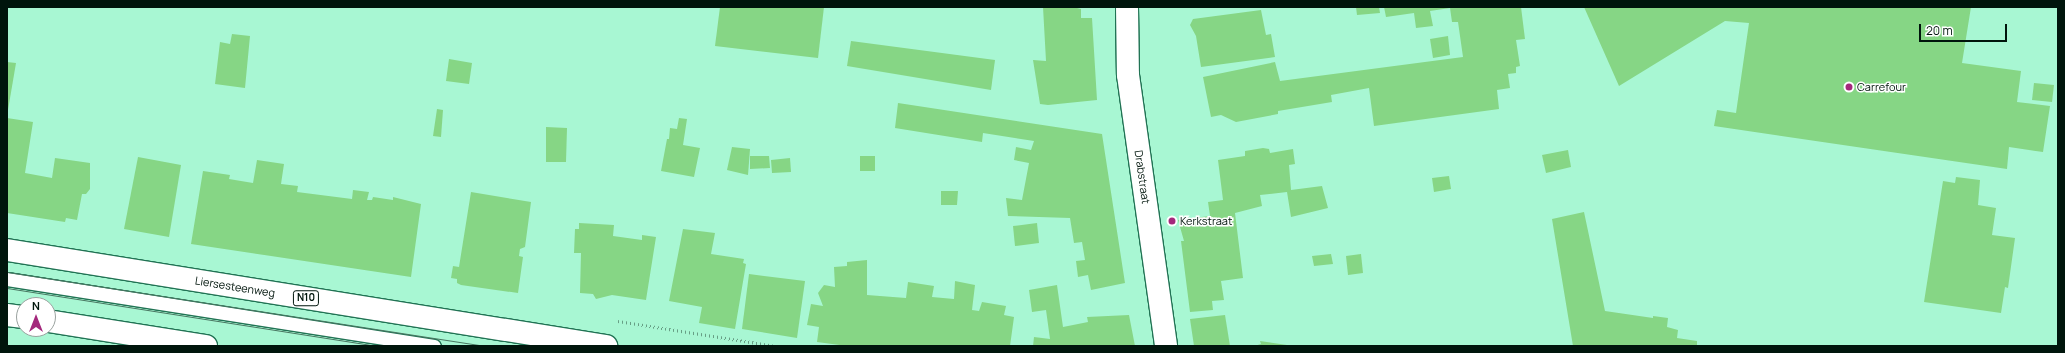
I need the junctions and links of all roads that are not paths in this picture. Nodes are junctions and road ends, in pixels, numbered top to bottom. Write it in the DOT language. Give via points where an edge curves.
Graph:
graph roads {
  1 [pos="1127,7"];
  2 [pos="7,250"];
  3 [pos="7,279"];
  4 [pos="56,323"];
  5 [pos="127,340"];
  6 [pos="206,346"];
  7 [pos="434,346"];
  8 [pos="606,346"];
  9 [pos="1166,346"];
  1 -- 9 [label="main road, Drabstraat" via="1128,75"];
  2 -- 8 [label="main road, Liersesteenweg / N10"];
  3 -- 7 [label="lane"];
  4 -- 5 [label="main road"];
  5 -- 6 [label="main road"];
}
